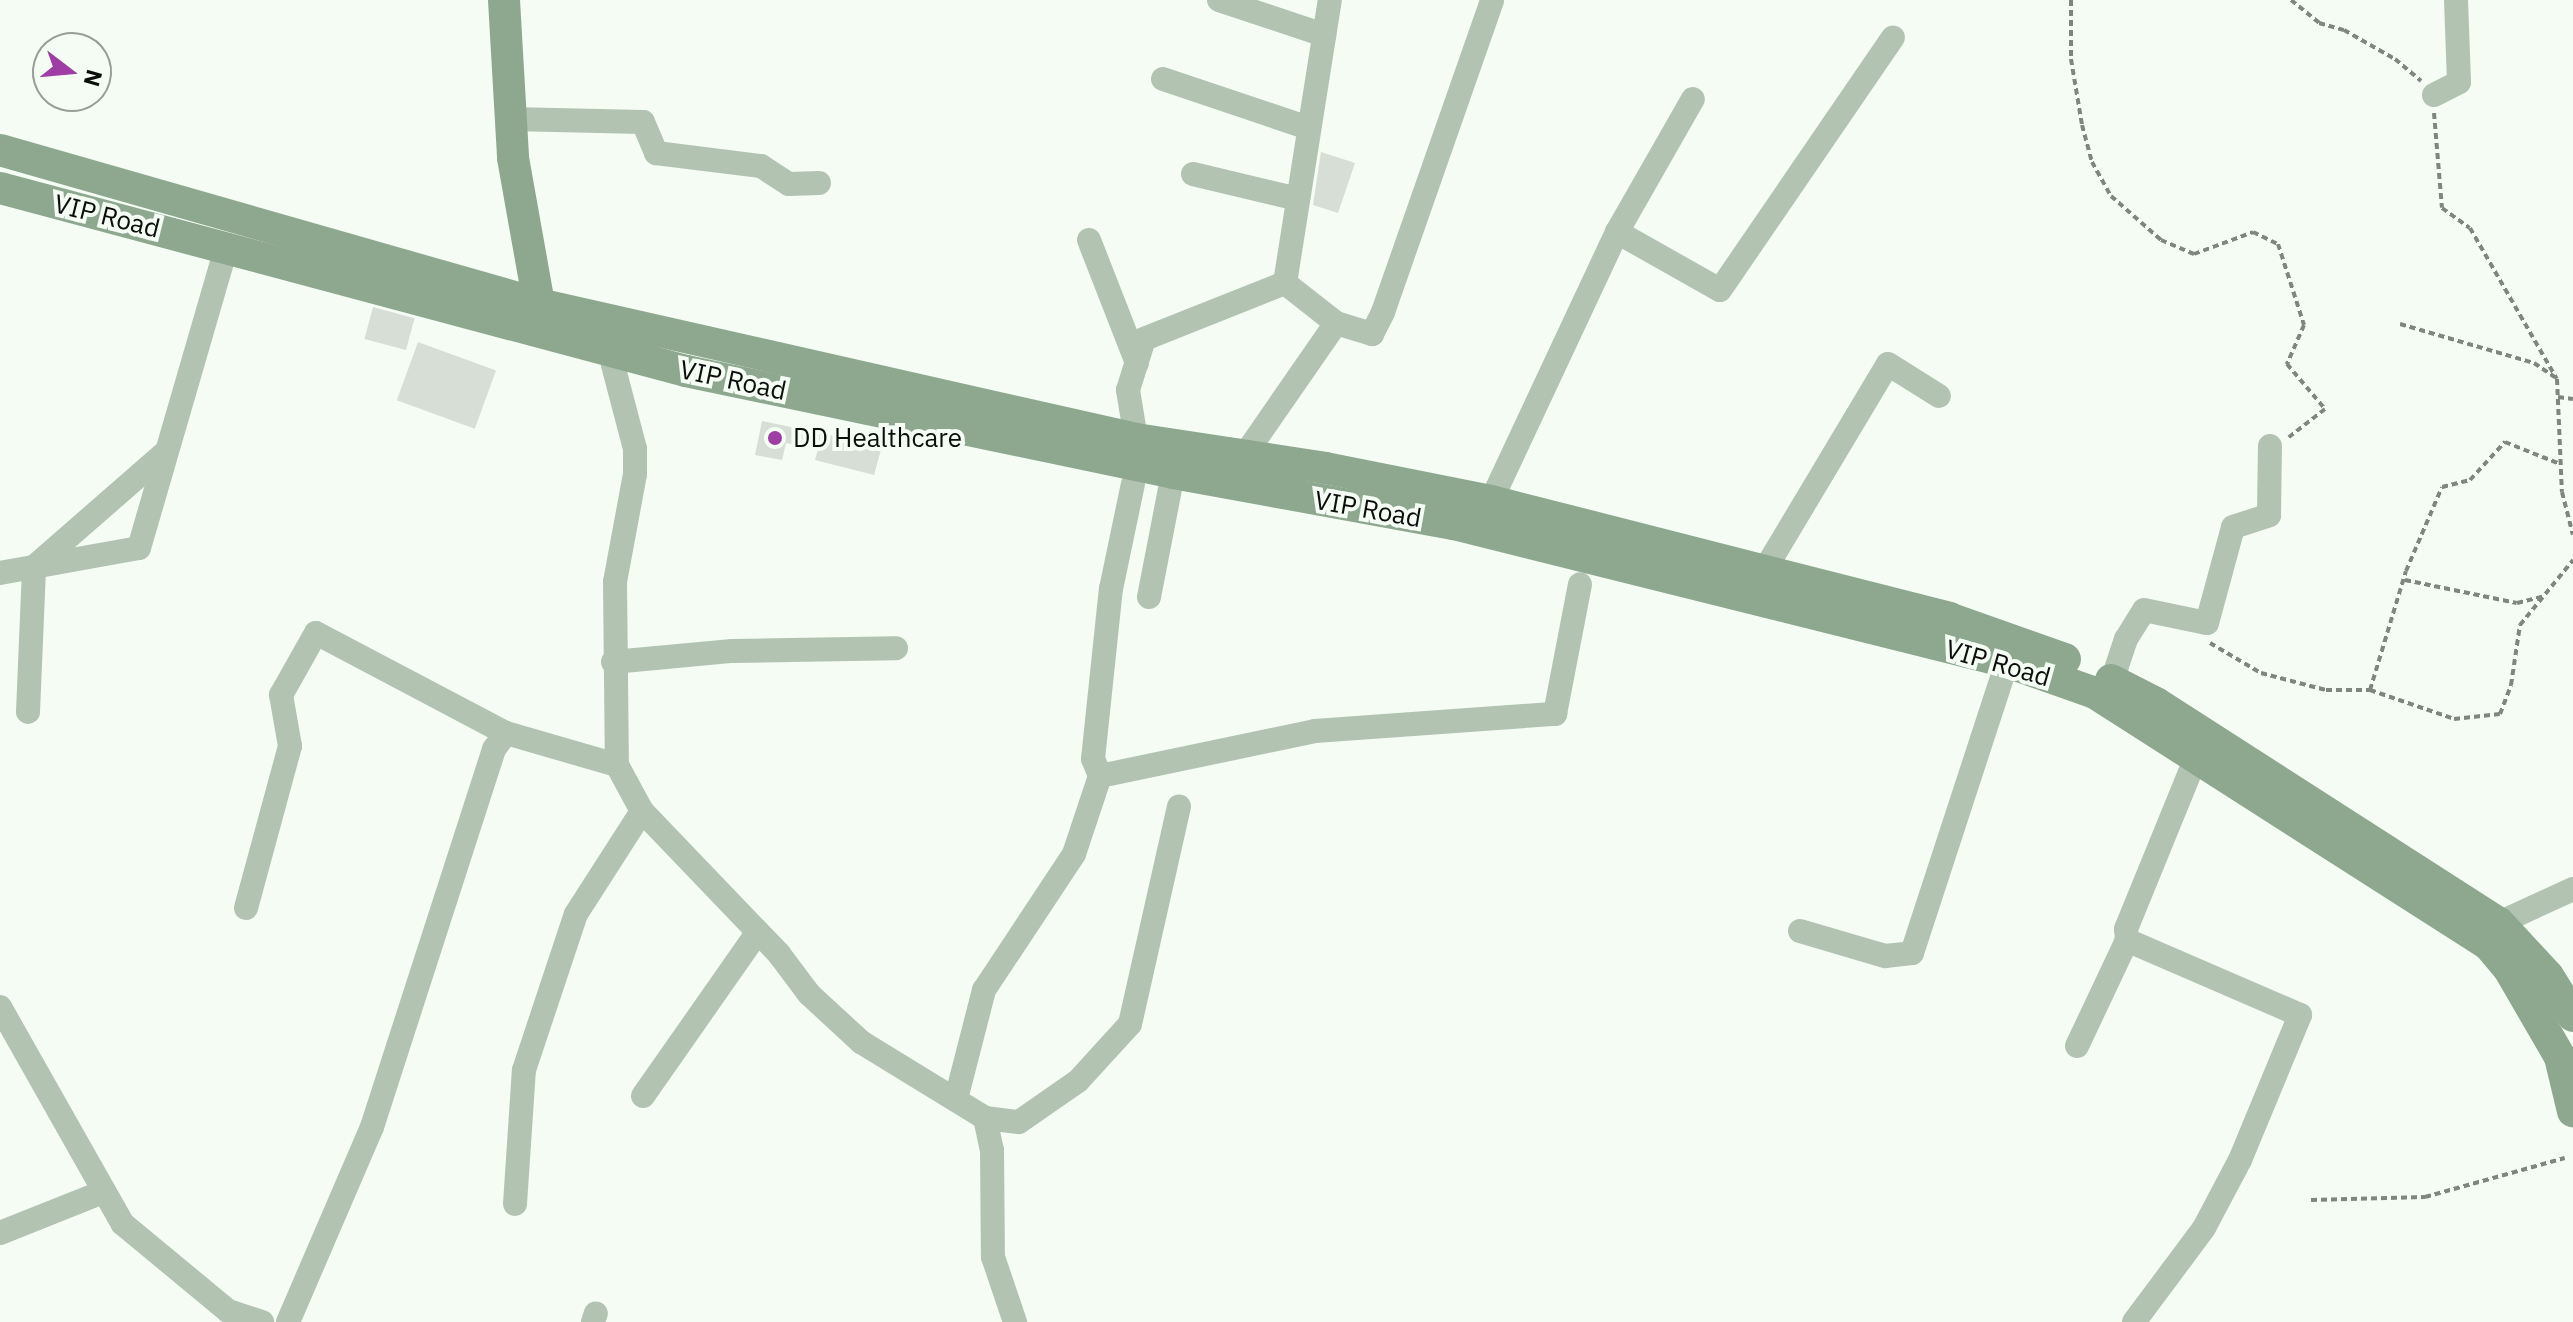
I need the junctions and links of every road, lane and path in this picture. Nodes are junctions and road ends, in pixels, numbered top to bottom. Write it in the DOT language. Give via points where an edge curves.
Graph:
graph roads {
  1 [pos="504,0"];
  2 [pos="1219,0"];
  3 [pos="1330,0"];
  4 [pos="1492,0"];
  5 [pos="2071,0"];
  6 [pos="2291,0"];
  7 [pos="2456,0"];
  8 [pos="1324,35"];
  9 [pos="1893,37"];
  10 [pos="1163,79"];
  11 [pos="2434,95"];
  12 [pos="1693,99"];
  13 [pos="511,119"];
  14 [pos="1309,128"];
  15 [pos="0,150"];
  16 [pos="1193,174"];
  17 [pos="819,183"];
  18 [pos="0,188"];
  19 [pos="1298,199"];
  20 [pos="1617,232"];
  21 [pos="1089,240"];
  22 [pos="227,246"];
  23 [pos="1285,283"];
  24 [pos="536,316"];
  25 [pos="1336,323"];
  26 [pos="2400,324"];
  27 [pos="618,337"];
  28 [pos="1137,363"];
  29 [pos="2557,379"];
  30 [pos="1939,396"];
  31 [pos="2558,397"];
  32 [pos="2573,399"];
  33 [pos="1136,439"];
  34 [pos="2270,446"];
  35 [pos="167,451"];
  36 [pos="1244,456"];
  37 [pos="2560,464"];
  38 [pos="1173,473"];
  39 [pos="1133,484"];
  40 [pos="1491,501"];
  41 [pos="2573,535"];
  42 [pos="2573,560"];
  43 [pos="34,567"];
  44 [pos="1764,571"];
  45 [pos="0,573"];
  46 [pos="2404,579"];
  47 [pos="1580,584"];
  48 [pos="2547,595"];
  49 [pos="1149,597"];
  50 [pos="2180,621"];
  51 [pos="896,648"];
  52 [pos="613,662"];
  53 [pos="2007,662"];
  54 [pos="2112,681"];
  55 [pos="2370,690"];
  56 [pos="28,712"];
  57 [pos="506,733"];
  58 [pos="2197,755"];
  59 [pos="617,765"];
  60 [pos="2242,772"];
  61 [pos="1100,776"];
  62 [pos="1179,806"];
  63 [pos="642,811"];
  64 [pos="2573,889"];
  65 [pos="246,908"];
  66 [pos="2499,923"];
  67 [pos="1800,931"];
  68 [pos="757,933"];
  69 [pos="2127,940"];
  70 [pos="0,1007"];
  71 [pos="2573,1016"];
  72 [pos="2077,1046"];
  73 [pos="643,1096"];
  74 [pos="956,1099"];
  75 [pos="2573,1111"];
  76 [pos="985,1118"];
  77 [pos="2565,1158"];
  78 [pos="103,1192"];
  79 [pos="2311,1200"];
  80 [pos="515,1204"];
  81 [pos="0,1233"];
  82 [pos="262,1322"];
  83 [pos="288,1322"];
  84 [pos="1015,1322"];
  85 [pos="2134,1322"];
  1 -- 13 [label="main road"];
  2 -- 8 [label="street"];
  3 -- 8 [label="street"];
  4 -- 25 [label="street" via="1383,312 1372,334"];
  5 -- 34 [label="path" via="2071,59 2082,125 2092,162 2111,196 2161,240 2194,254 2253,232 2278,244 2304,325 2287,364 2325,409 2300,432"];
  6 -- 11 [label="path" via="2319,23 2344,30 2395,59"];
  7 -- 11 [label="street" via="2459,82"];
  8 -- 14 [label="street"];
  9 -- 20 [label="street" via="1720,290"];
  10 -- 14 [label="street"];
  11 -- 29 [label="path" via="2442,208 2470,228"];
  12 -- 20 [label="street"];
  13 -- 17 [label="street" via="643,122 656,153 761,166 789,184"];
  13 -- 24 [label="main road"];
  14 -- 19 [label="street"];
  15 -- 24 [label="main road, VIP Road"];
  16 -- 19 [label="street"];
  18 -- 22 [label="main road, VIP Road"];
  19 -- 23 [label="street"];
  20 -- 40 [label="street"];
  21 -- 28 [label="street"];
  22 -- 24 [label="main road, VIP Road"];
  22 -- 35 [label="street"];
  23 -- 25 [label="street"];
  23 -- 28 [label="street" via="1144,339"];
  24 -- 27 [label="main road, VIP Road"];
  25 -- 36 [label="street"];
  26 -- 29 [label="path" via="2534,363"];
  27 -- 33 [label="main road, VIP Road"];
  27 -- 38 [label="main road, VIP Road" via="686,371"];
  27 -- 52 [label="street" via="613,365 635,449 635,474 615,582"];
  28 -- 33 [label="street" via="1128,390"];
  29 -- 31 [label="path"];
  30 -- 44 [label="street" via="1888,364"];
  31 -- 32 [label="path"];
  31 -- 37 [label="path"];
  33 -- 36 [label="main road, VIP Road"];
  34 -- 50 [label="street" via="2269,515 2233,527 2207,623"];
  35 -- 43 [label="street"];
  35 -- 43 [label="street" via="139,548"];
  36 -- 40 [label="main road, VIP Road"];
  37 -- 41 [label="path"];
  37 -- 46 [label="path" via="2505,442 2470,480 2442,487"];
  38 -- 49 [label="street"];
  38 -- 53 [label="main road, VIP Road" via="1454,524"];
  39 -- 61 [label="street" via="1111,589 1093,759"];
  40 -- 44 [label="main road, VIP Road"];
  42 -- 48 [label="path"];
  43 -- 45 [label="street"];
  43 -- 56 [label="street"];
  44 -- 54 [label="main road, VIP Road" via="1949,618"];
  46 -- 48 [label="path" via="2517,603"];
  46 -- 55 [label="path"];
  47 -- 61 [label="street" via="1555,714 1315,731"];
  48 -- 55 [label="path" via="2520,625 2511,685 2500,714 2454,719"];
  50 -- 54 [label="street" via="2144,610 2126,639"];
  50 -- 55 [label="path" via="2261,673 2326,690"];
  51 -- 52 [label="street" via="746,650"];
  52 -- 59 [label="street"];
  53 -- 58 [label="main road, VIP Road" via="2095,693"];
  53 -- 67 [label="street" via="1912,953 1885,956"];
  54 -- 60 [label="main road, VIP Road"];
  57 -- 59 [label="street"];
  57 -- 65 [label="street" via="316,633 281,695 290,746"];
  57 -- 83 [label="street" via="494,749 372,1127"];
  58 -- 60 [label="main road, VIP Road"];
  58 -- 69 [label="street" via="2126,929"];
  59 -- 63 [label="street"];
  60 -- 66 [label="main road, VIP Road"];
  60 -- 75 [label="main road, VIP Road" via="2488,944 2509,969 2560,1057"];
  61 -- 74 [label="street" via="1074,854 984,990"];
  62 -- 76 [label="street" via="1130,1024 1078,1081 1019,1122"];
  63 -- 68 [label="street"];
  63 -- 80 [label="street" via="576,914 524,1070"];
  64 -- 66 [label="street"];
  66 -- 71 [label="main road, VIP Road" via="2548,976"];
  68 -- 73 [label="street"];
  68 -- 74 [label="street" via="809,994 861,1042"];
  69 -- 72 [label="street" via="2113,960"];
  69 -- 85 [label="street" via="2300,1015 2240,1160 2204,1228"];
  70 -- 78 [label="street"];
  74 -- 76 [label="street"];
  76 -- 84 [label="street" via="992,1150 993,1257"];
  77 -- 79 [label="path" via="2425,1197"];
  78 -- 81 [label="street"];
  78 -- 82 [label="street" via="123,1224 228,1311"];
}
